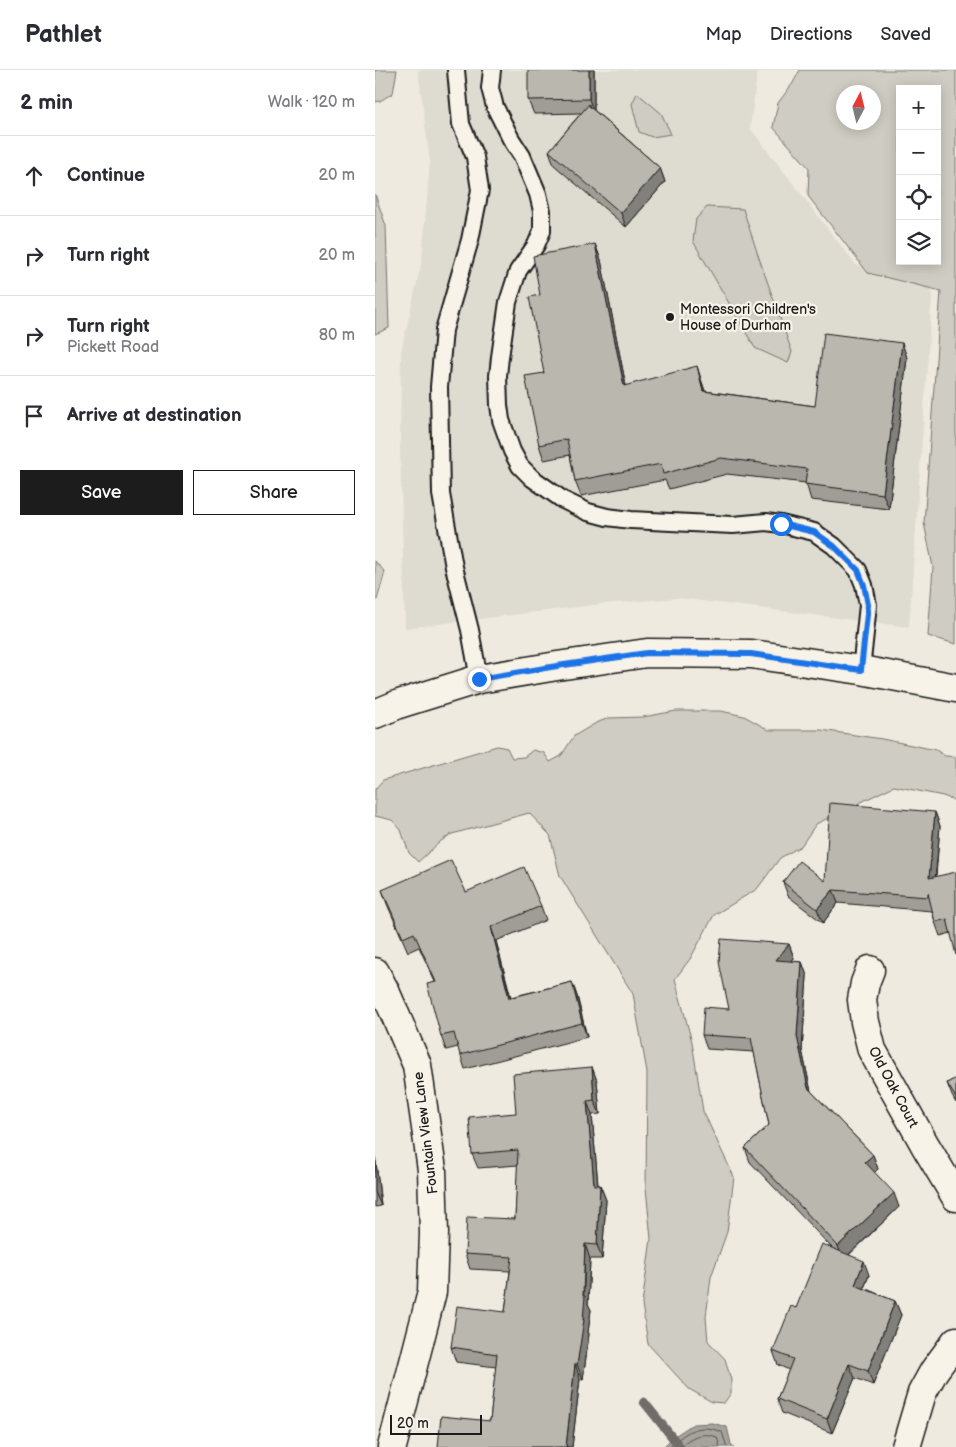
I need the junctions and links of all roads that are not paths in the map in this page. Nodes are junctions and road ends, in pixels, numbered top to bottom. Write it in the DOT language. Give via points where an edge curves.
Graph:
graph roads {
  1 [pos="456,70"];
  2 [pos="492,70"];
  3 [pos="861,670"];
  4 [pos="479,679"];
  5 [pos="956,688"];
  6 [pos="375,714"];
  7 [pos="870,970"];
  8 [pos="375,972"];
  9 [pos="956,1197"];
  10 [pos="956,1342"];
  11 [pos="391,1447"];
  12 [pos="906,1447"];
  1 -- 4 [label="lane" via="461,124 475,157 480,190 444,330 439,387 441,494"];
  2 -- 3 [label="lane" via="490,88 495,107 522,156 542,210 541,231 536,245 518,271 508,302 498,376 501,420 520,466 563,500 607,517 711,524 766,522 814,532 858,570 864,585 868,605"];
  3 -- 4 [label="street" via="751,654 647,653"];
  3 -- 5 [label="street"];
  4 -- 6 [label="street"];
  7 -- 9 [label="street, Old Oak Court" via="862,1000 872,1050"];
  8 -- 11 [label="street, Fountain View Lane" via="417,1064 433,1170 432,1292"];
  10 -- 12 [label="street" via="934,1371 923,1394"];
}
